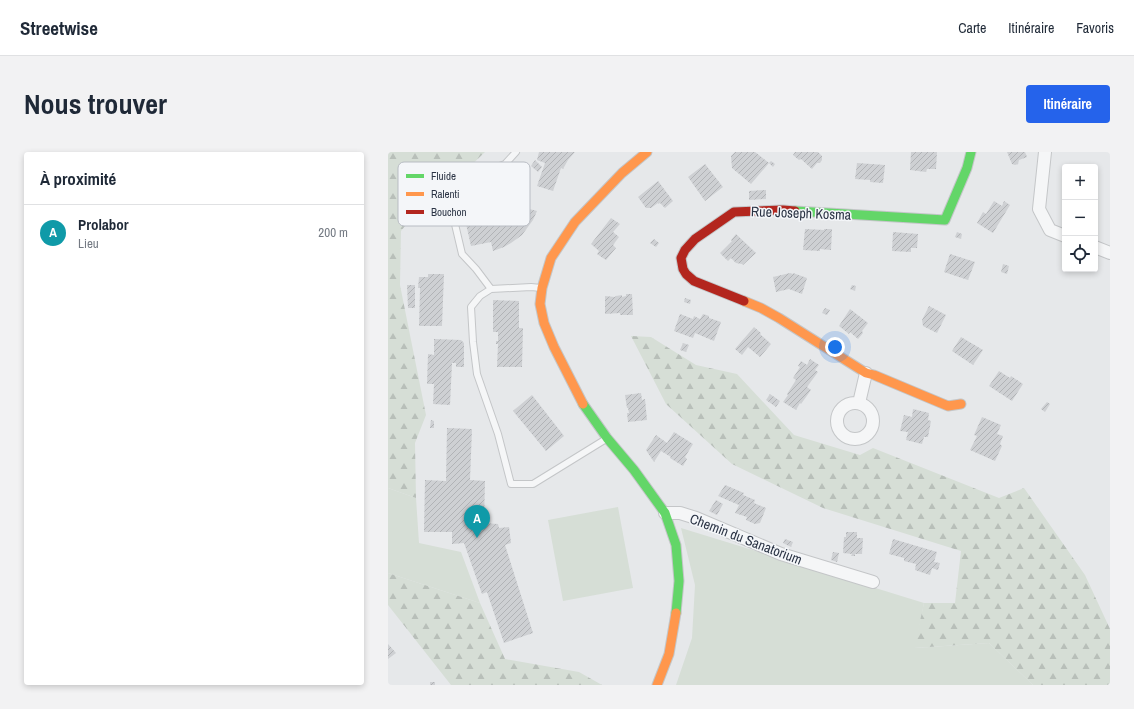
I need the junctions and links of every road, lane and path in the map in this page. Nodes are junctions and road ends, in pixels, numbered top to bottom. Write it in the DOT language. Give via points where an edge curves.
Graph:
graph roads {
  1 [pos="516,152"];
  2 [pos="647,152"];
  3 [pos="971,152"];
  4 [pos="1045,152"];
  5 [pos="507,162"];
  6 [pos="455,226"];
  7 [pos="1062,235"];
  8 [pos="1098,248"];
  9 [pos="1110,253"];
  10 [pos="542,288"];
  11 [pos="491,289"];
  12 [pos="866,373"];
  13 [pos="858,403"];
  14 [pos="961,404"];
  15 [pos="607,438"];
  16 [pos="665,513"];
  17 [pos="872,582"];
  18 [pos="656,685"];
  1 -- 5 [label="lane"];
  2 -- 10 [label="street, Chemin du Sanatorium" via="622,173 576,222 551,258"];
  3 -- 12 [label="street, Rue Joseph Kosma" via="967,168 944,220 783,210 734,212 695,239 681,258 686,274 694,281 761,308"];
  4 -- 7 [label="street" via="1039,210 1050,230"];
  6 -- 11 [label="lane" via="462,254"];
  8 -- 9 [label="street"];
  10 -- 11 [label="lane"];
  10 -- 15 [label="street, Chemin du Sanatorium" via="540,304 544,323 554,347 581,401"];
  11 -- 15 [label="lane" via="480,296 471,307 473,342 477,374 498,434 511,484 533,484"];
  12 -- 13 [label="street"];
  12 -- 14 [label="street, Rue Joseph Kosma" via="948,406"];
  15 -- 16 [label="street, Chemin du Sanatorium"];
  16 -- 17 [label="street, Chemin du Sanatorium" via="680,513 696,518 781,554"];
  16 -- 18 [label="street, Chemin du Sanatorium" via="676,545 679,581 669,654"];
}
